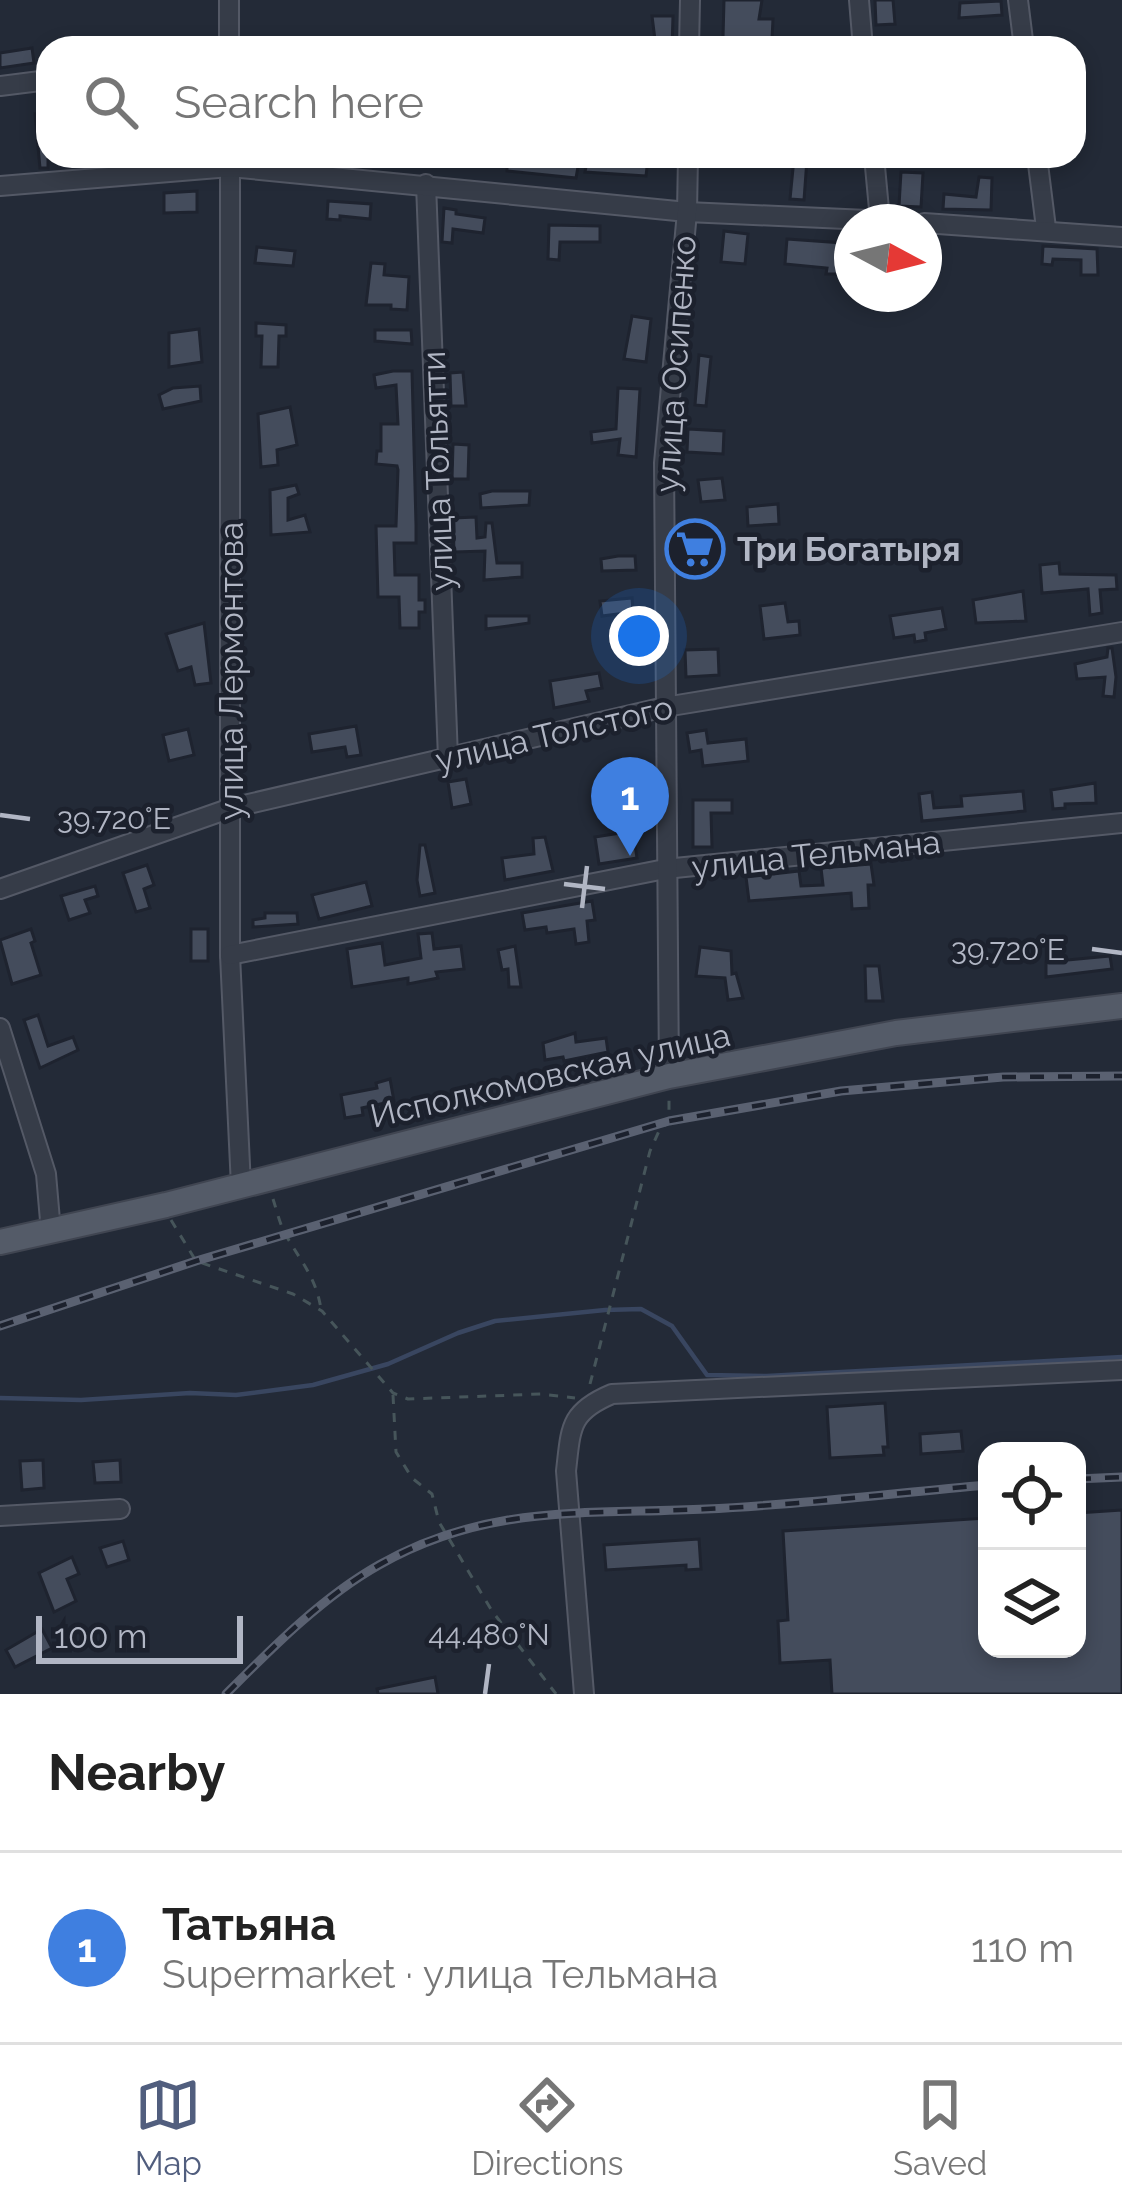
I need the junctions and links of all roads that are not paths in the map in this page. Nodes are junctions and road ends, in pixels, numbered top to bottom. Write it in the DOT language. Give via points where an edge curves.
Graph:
graph roads {
  1 [pos="229,0"];
  2 [pos="690,0"];
  3 [pos="859,0"];
  4 [pos="1018,0"];
  5 [pos="229,36"];
  6 [pos="689,36"];
  7 [pos="862,36"];
  8 [pos="1022,36"];
  9 [pos="36,82"];
  10 [pos="0,86"];
  11 [pos="115,168"];
  12 [pos="230,168"];
  13 [pos="290,168"];
  14 [pos="688,168"];
  15 [pos="875,168"];
  16 [pos="1038,168"];
  17 [pos="426,184"];
  18 [pos="0,186"];
  19 [pos="878,204"];
  20 [pos="687,212"];
  21 [pos="834,218"];
  22 [pos="942,224"];
  23 [pos="1046,229"];
  24 [pos="1122,237"];
  25 [pos="1122,632"];
  26 [pos="665,707"];
  27 [pos="448,758"];
  28 [pos="231,808"];
  29 [pos="1122,823"];
  30 [pos="665,869"];
  31 [pos="0,889"];
  32 [pos="230,955"];
  33 [pos="1122,1006"];
  34 [pos="0,1028"];
  35 [pos="669,1076"];
  36 [pos="253,1183"];
  37 [pos="51,1232"];
  38 [pos="0,1242"];
  39 [pos="1122,1370"];
  40 [pos="120,1509"];
  41 [pos="0,1516"];
  42 [pos="584,1694"];
  1 -- 5 [label="street"];
  2 -- 6 [label="street"];
  3 -- 7 [label="street"];
  4 -- 8 [label="street"];
  9 -- 10 [label="street"];
  11 -- 18 [label="street"];
  12 -- 28 [label="street, улица Лермонтова"];
  13 -- 17 [label="street"];
  14 -- 20 [label="street, улица Осипенко"];
  15 -- 19 [label="street"];
  16 -- 23 [label="street"];
  17 -- 20 [label="street"];
  17 -- 27 [label="street, улица Тольятти"];
  20 -- 21 [label="street"];
  20 -- 26 [label="street, улица Осипенко" via="664,463"];
  22 -- 23 [label="street"];
  23 -- 24 [label="street"];
  25 -- 26 [label="street, улица Толстого"];
  26 -- 27 [label="street, улица Толстого"];
  26 -- 30 [label="street, улица Осипенко"];
  27 -- 28 [label="street, улица Толстого"];
  28 -- 31 [label="street, улица Толстого"];
  28 -- 32 [label="street, улица Лермонтова"];
  29 -- 30 [label="street, улица Тельмана"];
  30 -- 32 [label="street, улица Тельмана"];
  30 -- 35 [label="street, улица Осипенко"];
  32 -- 36 [label="street, улица Лермонтова"];
  33 -- 35 [label="main road, Исполкомовская улица" via="896,1034"];
  34 -- 37 [label="street" via="46,1174"];
  35 -- 36 [label="main road, Исполкомовская улица"];
  36 -- 37 [label="main road, Исполкомовская улица"];
  37 -- 38 [label="main road, Исполкомовская улица"];
  39 -- 42 [label="street" via="612,1394 586,1405 570,1434 566,1471"];
  40 -- 41 [label="street"];
}
